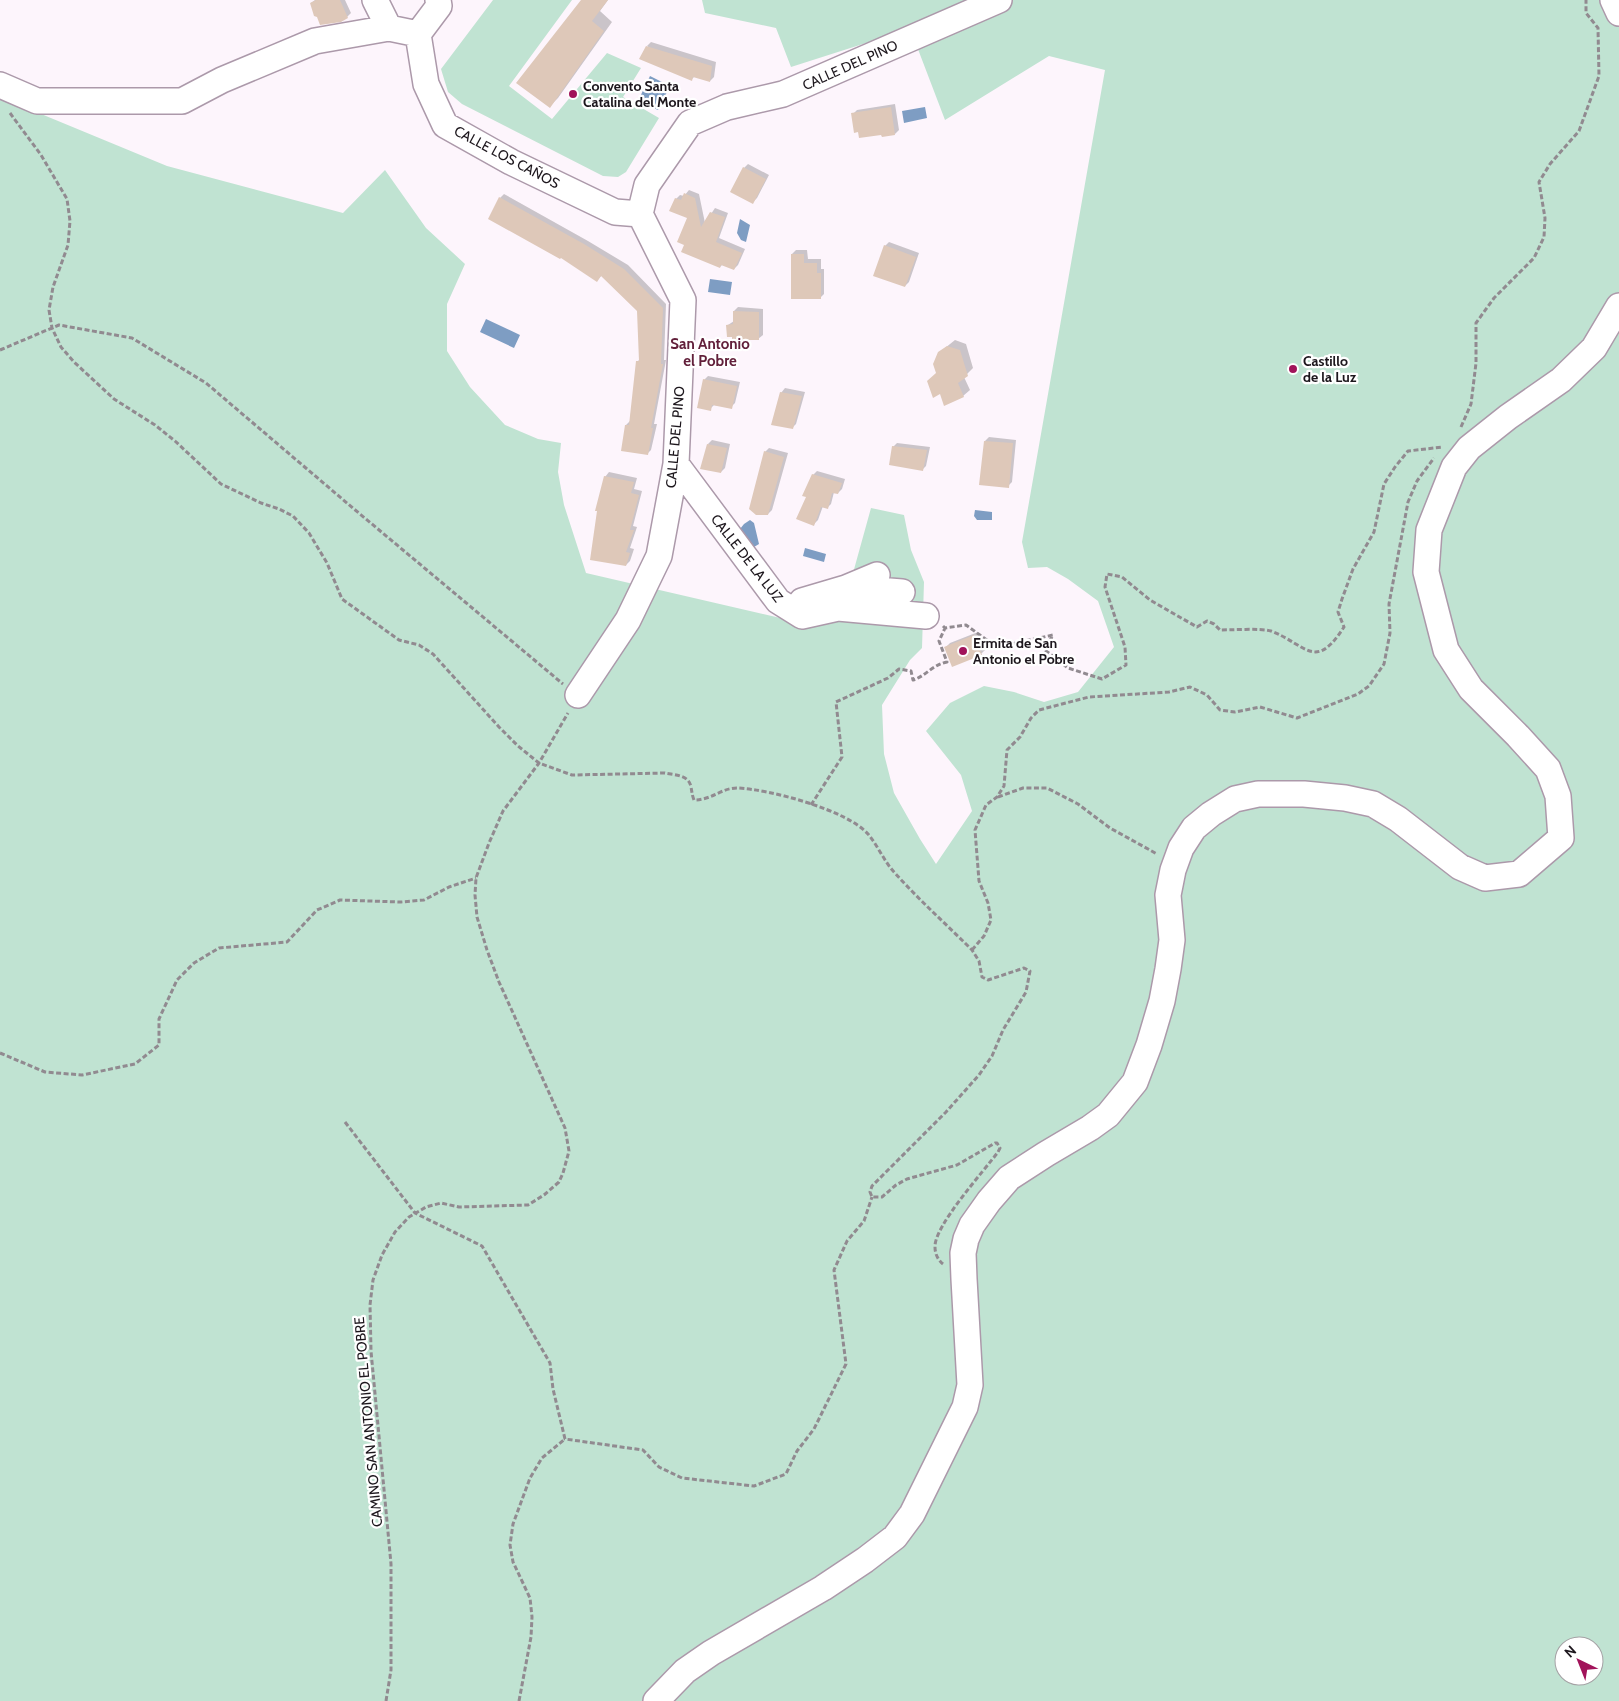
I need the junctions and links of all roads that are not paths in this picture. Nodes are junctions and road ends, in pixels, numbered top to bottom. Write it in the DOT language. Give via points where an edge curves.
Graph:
graph roads {
  1 [pos="374,0"];
  2 [pos="438,0"];
  3 [pos="999,0"];
  4 [pos="1613,0"];
  5 [pos="1619,12"];
  6 [pos="389,28"];
  7 [pos="418,34"];
  8 [pos="3,96"];
  9 [pos="640,214"];
  10 [pos="1619,306"];
  11 [pos="676,464"];
  12 [pos="877,575"];
  13 [pos="902,592"];
  14 [pos="842,598"];
  15 [pos="936,622"];
  16 [pos="578,695"];
  17 [pos="656,1701"];
  1 -- 6 [label="street"];
  2 -- 7 [label="street" via="439,6"];
  3 -- 9 [label="street, CALLE DEL PINO" via="783,94 727,107 690,123 647,185"];
  4 -- 5 [label="street"];
  6 -- 7 [label="street"];
  6 -- 8 [label="street" via="315,41 222,80 182,101 38,102"];
  7 -- 9 [label="street, CALLE LOS CAÑOS" via="426,84 445,125 511,162 615,212"];
  9 -- 11 [label="street, CALLE DEL PINO" via="684,300"];
  10 -- 17 [label="street" via="1594,348 1561,380 1508,417 1457,441 1454,467 1429,530 1426,572 1446,650 1471,689 1548,769 1558,796 1561,838 1519,874 1485,878 1460,867 1398,819 1373,804 1346,798 1258,794 1235,799 1194,828 1181,848 1168,895 1172,940 1168,969 1152,1037 1135,1082 1108,1115 1009,1178 972,1225 966,1239 964,1279 970,1385 965,1408 912,1514 895,1537 865,1560 685,1671"];
  11 -- 14 [label="street, CALLE DE LA LUZ" via="778,601 802,616"];
  11 -- 16 [label="street, CALLE DEL PINO" via="659,556 628,620"];
  12 -- 14 [label="street"];
  13 -- 14 [label="street"];
  14 -- 15 [label="street"];
}
